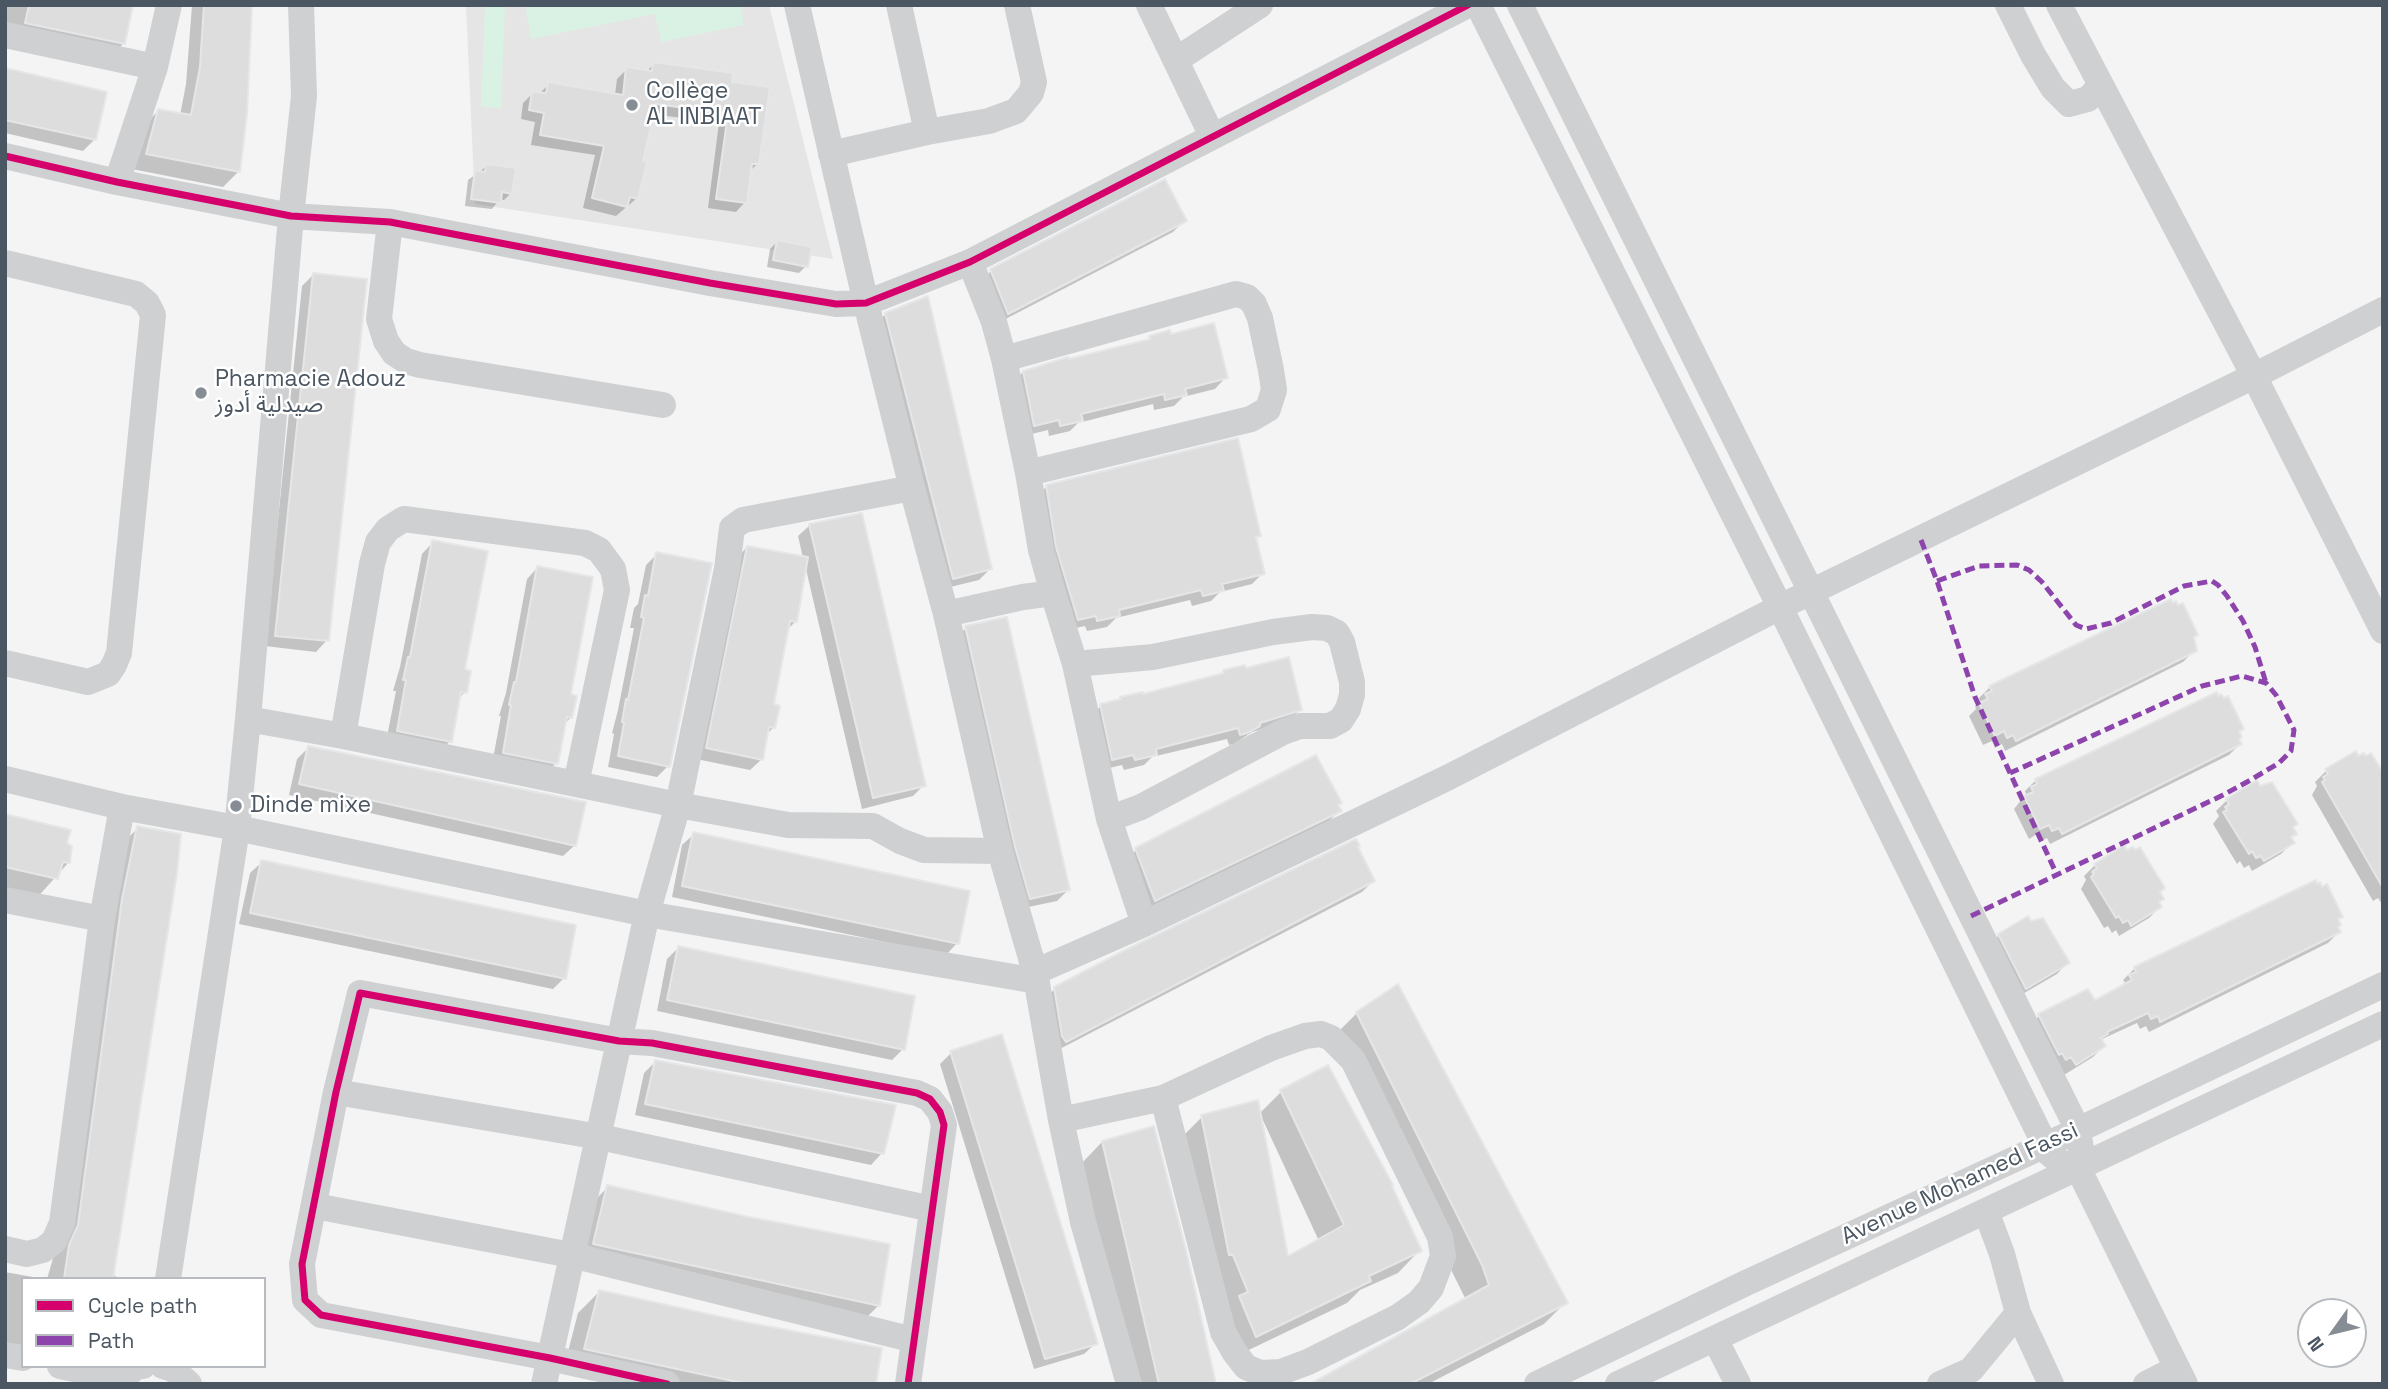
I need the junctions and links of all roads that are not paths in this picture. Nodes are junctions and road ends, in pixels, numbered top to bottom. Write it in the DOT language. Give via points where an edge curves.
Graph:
graph roads {
  1 [pos="169,5"];
  2 [pos="301,5"];
  3 [pos="797,5"];
  4 [pos="898,5"];
  5 [pos="1017,5"];
  6 [pos="1149,5"];
  7 [pos="1260,5"];
  8 [pos="1468,5"];
  9 [pos="1478,5"];
  10 [pos="1520,5"];
  11 [pos="2008,5"];
  12 [pos="2059,5"];
  13 [pos="5,35"];
  14 [pos="1176,60"];
  15 [pos="155,67"];
  16 [pos="2101,85"];
  17 [pos="927,132"];
  18 [pos="1212,136"];
  19 [pos="831,154"];
  20 [pos="5,156"];
  21 [pos="117,182"];
  22 [pos="291,216"];
  23 [pos="390,222"];
  24 [pos="970,262"];
  25 [pos="5,263"];
  26 [pos="866,303"];
  27 [pos="2383,310"];
  28 [pos="1004,359"];
  29 [pos="2254,376"];
  30 [pos="663,405"];
  31 [pos="1028,473"];
  32 [pos="912,488"];
  33 [pos="1053,593"];
  34 [pos="1811,593"];
  35 [pos="1780,607"];
  36 [pos="946,614"];
  37 [pos="2383,631"];
  38 [pos="5,663"];
  39 [pos="1075,664"];
  40 [pos="248,719"];
  41 [pos="344,736"];
  42 [pos="5,779"];
  43 [pos="576,784"];
  44 [pos="678,805"];
  45 [pos="122,807"];
  46 [pos="1109,819"];
  47 [pos="237,828"];
  48 [pos="1000,851"];
  49 [pos="5,900"];
  50 [pos="647,914"];
  51 [pos="102,919"];
  52 [pos="1144,924"];
  53 [pos="1036,977"];
  54 [pos="2383,985"];
  55 [pos="2383,1024"];
  56 [pos="619,1041"];
  57 [pos="336,1092"];
  58 [pos="1163,1098"];
  59 [pos="1060,1120"];
  60 [pos="2078,1130"];
  61 [pos="600,1138"];
  62 [pos="2045,1145"];
  63 [pos="2078,1168"];
  64 [pos="314,1206"];
  65 [pos="932,1209"];
  66 [pos="1986,1211"];
  67 [pos="5,1249"];
  68 [pos="572,1255"];
  69 [pos="168,1277"];
  70 [pos="2018,1314"];
  71 [pos="1715,1339"];
  72 [pos="914,1340"];
  73 [pos="550,1357"];
  74 [pos="74,1368"];
  75 [pos="170,1368"];
  76 [pos="127,1376"];
  77 [pos="2181,1376"];
  78 [pos="189,1384"];
  79 [pos="544,1384"];
  80 [pos="667,1384"];
  81 [pos="908,1384"];
  82 [pos="1129,1384"];
  83 [pos="1537,1384"];
  84 [pos="1618,1384"];
  85 [pos="1738,1384"];
  86 [pos="1940,1384"];
  87 [pos="2051,1384"];
  88 [pos="2146,1384"];
  1 -- 15 [label="street"];
  2 -- 22 [label="street" via="304,96"];
  3 -- 19 [label="street"];
  4 -- 17 [label="street"];
  5 -- 17 [label="street" via="1034,82 1031,93 1004,117"];
  6 -- 14 [label="street"];
  7 -- 14 [label="street"];
  8 -- 18 [label="street"];
  9 -- 35 [label="street"];
  10 -- 34 [label="street"];
  11 -- 16 [label="street" via="2053,88 2069,104 2088,99"];
  12 -- 16 [label="street"];
  13 -- 15 [label="street"];
  14 -- 18 [label="street"];
  15 -- 21 [label="street"];
  16 -- 29 [label="street"];
  17 -- 19 [label="street"];
  18 -- 24 [label="street"];
  19 -- 26 [label="street"];
  20 -- 21 [label="street"];
  21 -- 22 [label="street"];
  22 -- 23 [label="street"];
  22 -- 40 [label="street"];
  23 -- 26 [label="street" via="735,287 836,304"];
  23 -- 30 [label="street" via="379,319 394,353 420,365"];
  24 -- 26 [label="street"];
  24 -- 28 [label="street"];
  25 -- 38 [label="street" via="136,294 153,315 119,653 114,665 108,674 88,682"];
  26 -- 32 [label="street"];
  27 -- 29 [label="street"];
  28 -- 31 [label="street"];
  28 -- 31 [label="street" via="1236,294 1254,304 1269,357 1274,390 1268,409 1251,419"];
  29 -- 34 [label="street"];
  29 -- 37 [label="street"];
  31 -- 33 [label="street"];
  32 -- 36 [label="street"];
  32 -- 44 [label="street" via="743,520 732,528"];
  33 -- 36 [label="street"];
  33 -- 39 [label="street"];
  34 -- 35 [label="street"];
  34 -- 60 [label="street"];
  35 -- 52 [label="street" via="1447,778"];
  35 -- 62 [label="street"];
  36 -- 48 [label="street"];
  39 -- 46 [label="street"];
  39 -- 46 [label="street" via="1153,657 1273,632 1328,628 1342,642 1352,682 1349,709 1341,720 1330,726 1300,726 1283,732"];
  40 -- 41 [label="street"];
  40 -- 47 [label="street"];
  41 -- 43 [label="street"];
  41 -- 43 [label="street" via="372,564 378,542 388,529 404,519 585,543 599,550 613,569 617,590"];
  42 -- 45 [label="street"];
  43 -- 44 [label="street"];
  44 -- 48 [label="street" via="788,825 873,827 924,850"];
  44 -- 50 [label="street"];
  45 -- 47 [label="street"];
  45 -- 51 [label="street"];
  46 -- 52 [label="street"];
  47 -- 50 [label="street"];
  47 -- 69 [label="street"];
  48 -- 53 [label="street"];
  49 -- 51 [label="street"];
  50 -- 53 [label="street"];
  50 -- 56 [label="street"];
  51 -- 67 [label="street" via="62,1223 54,1241 43,1250 27,1254"];
  52 -- 53 [label="street"];
  53 -- 59 [label="street"];
  54 -- 60 [label="street, Avenue Mohamed Fassi"];
  55 -- 63 [label="street, Avenue Mohamed Fassi"];
  56 -- 57 [label="street" via="360,993"];
  56 -- 61 [label="street"];
  56 -- 65 [label="street" via="652,1043 930,1099 944,1125"];
  57 -- 61 [label="street"];
  57 -- 64 [label="street"];
  58 -- 58 [label="street" via="1271,1048 1321,1034 1331,1038 1353,1060 1440,1237 1443,1256 1431,1288 1398,1317 1308,1362 1281,1372 1260,1373 1246,1367 1223,1332"];
  58 -- 59 [label="street"];
  59 -- 82 [label="street" via="1083,1222"];
  60 -- 62 [label="street, Avenue Mohamed Fassi"];
  60 -- 63 [label="street"];
  61 -- 65 [label="street"];
  61 -- 68 [label="street"];
  62 -- 63 [label="street" via="2062,1164"];
  62 -- 83 [label="street, Avenue Mohamed Fassi"];
  63 -- 66 [label="street, Avenue Mohamed Fassi"];
  63 -- 77 [label="street"];
  64 -- 68 [label="street"];
  64 -- 73 [label="street" via="302,1264 305,1300 321,1315"];
  65 -- 72 [label="street"];
  66 -- 70 [label="street"];
  66 -- 71 [label="street, Avenue Mohamed Fassi"];
  68 -- 72 [label="street"];
  68 -- 73 [label="street"];
  70 -- 86 [label="street" via="1971,1370"];
  70 -- 87 [label="street"];
  71 -- 84 [label="street, Avenue Mohamed Fassi"];
  71 -- 85 [label="street"];
  72 -- 81 [label="street"];
  73 -- 79 [label="street"];
  73 -- 80 [label="street"];
  74 -- 76 [label="street"];
  75 -- 78 [label="street"];
  77 -- 88 [label="street"];
}
